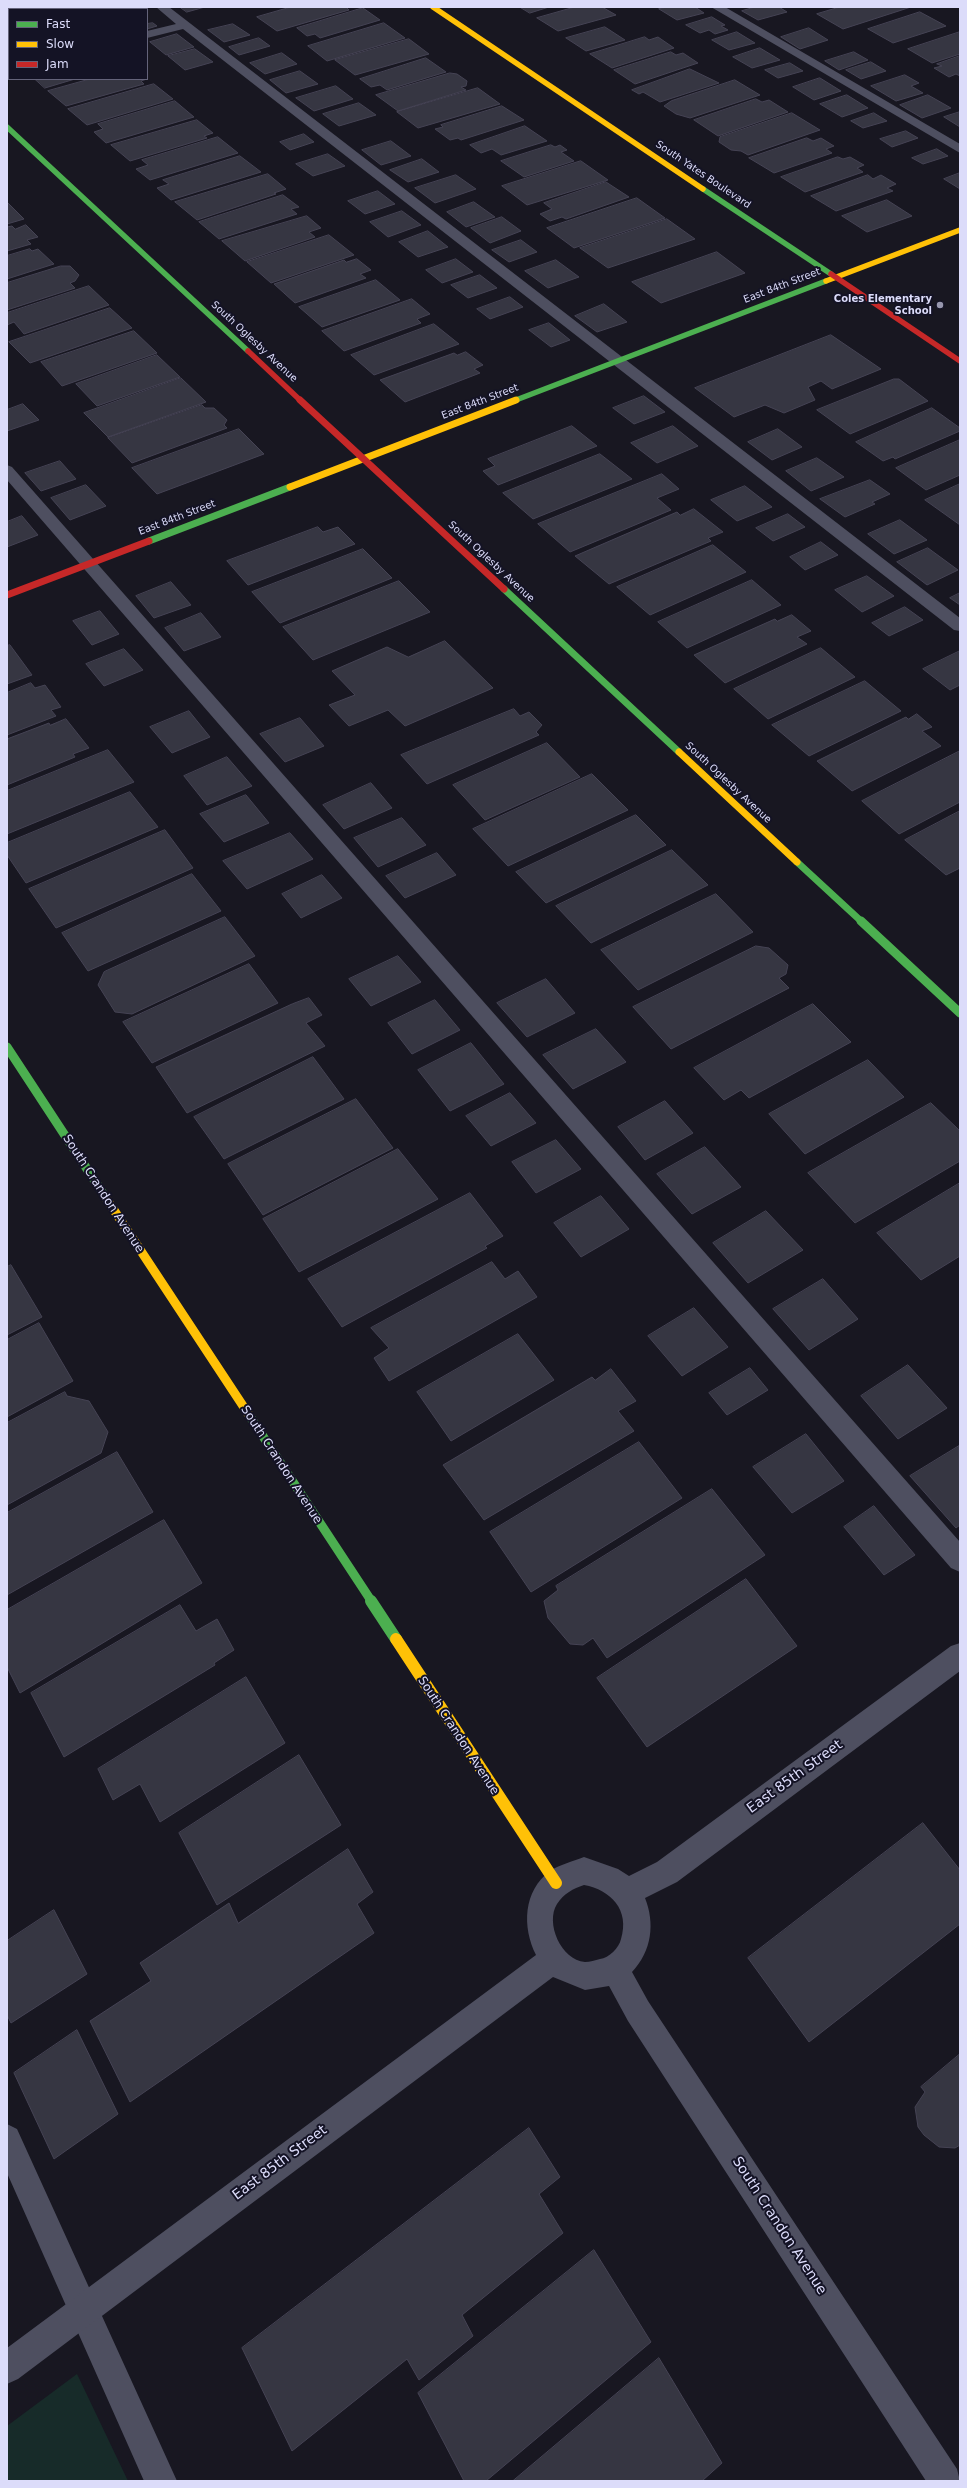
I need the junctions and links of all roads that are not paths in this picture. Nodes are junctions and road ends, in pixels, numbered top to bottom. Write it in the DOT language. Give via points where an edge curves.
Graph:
graph roads {
  1 [pos="162,7"];
  2 [pos="433,7"];
  3 [pos="718,7"];
  4 [pos="185,25"];
  5 [pos="148,35"];
  6 [pos="7,127"];
  7 [pos="960,149"];
  8 [pos="960,230"];
  9 [pos="836,278"];
  10 [pos="619,360"];
  11 [pos="960,361"];
  12 [pos="363,458"];
  13 [pos="7,470"];
  14 [pos="88,564"];
  15 [pos="7,595"];
  16 [pos="960,626"];
  17 [pos="960,1013"];
  18 [pos="7,1047"];
  19 [pos="960,1560"];
  20 [pos="960,1655"];
  21 [pos="556,1883"];
  22 [pos="627,1892"];
  23 [pos="553,1959"];
  24 [pos="615,1969"];
  25 [pos="7,2139"];
  26 [pos="84,2310"];
  27 [pos="7,2368"];
  28 [pos="161,2481"];
  29 [pos="945,2481"];
  1 -- 4 [label="street"];
  2 -- 9 [label="street, South Yates Boulevard"];
  3 -- 7 [label="street"];
  4 -- 5 [label="street"];
  4 -- 10 [label="street"];
  6 -- 12 [label="street, South Oglesby Avenue"];
  8 -- 9 [label="street, East 84th Street"];
  9 -- 10 [label="street, East 84th Street"];
  9 -- 11 [label="street, South Yates Boulevard"];
  10 -- 12 [label="street, East 84th Street"];
  10 -- 16 [label="street"];
  12 -- 14 [label="street, East 84th Street"];
  12 -- 17 [label="street, South Oglesby Avenue"];
  13 -- 14 [label="street"];
  14 -- 15 [label="street, East 84th Street"];
  14 -- 19 [label="street"];
  18 -- 21 [label="street, South Crandon Avenue"];
  20 -- 22 [label="street, East 85th Street" via="667,1872"];
  21 -- 22 [label="street" via="569,1874 584,1871 600,1873 614,1880"];
  21 -- 23 [label="street" via="545,1895 539,1910 539,1928 543,1945"];
  22 -- 24 [label="street" via="635,1907 635,1941 627,1957"];
  23 -- 24 [label="street" via="567,1970 583,1975 599,1975"];
  23 -- 26 [label="street, East 85th Street"];
  24 -- 29 [label="street, South Crandon Avenue" via="638,2011"];
  25 -- 26 [label="street"];
  26 -- 27 [label="street, East 85th Street"];
  26 -- 28 [label="street"];
}
